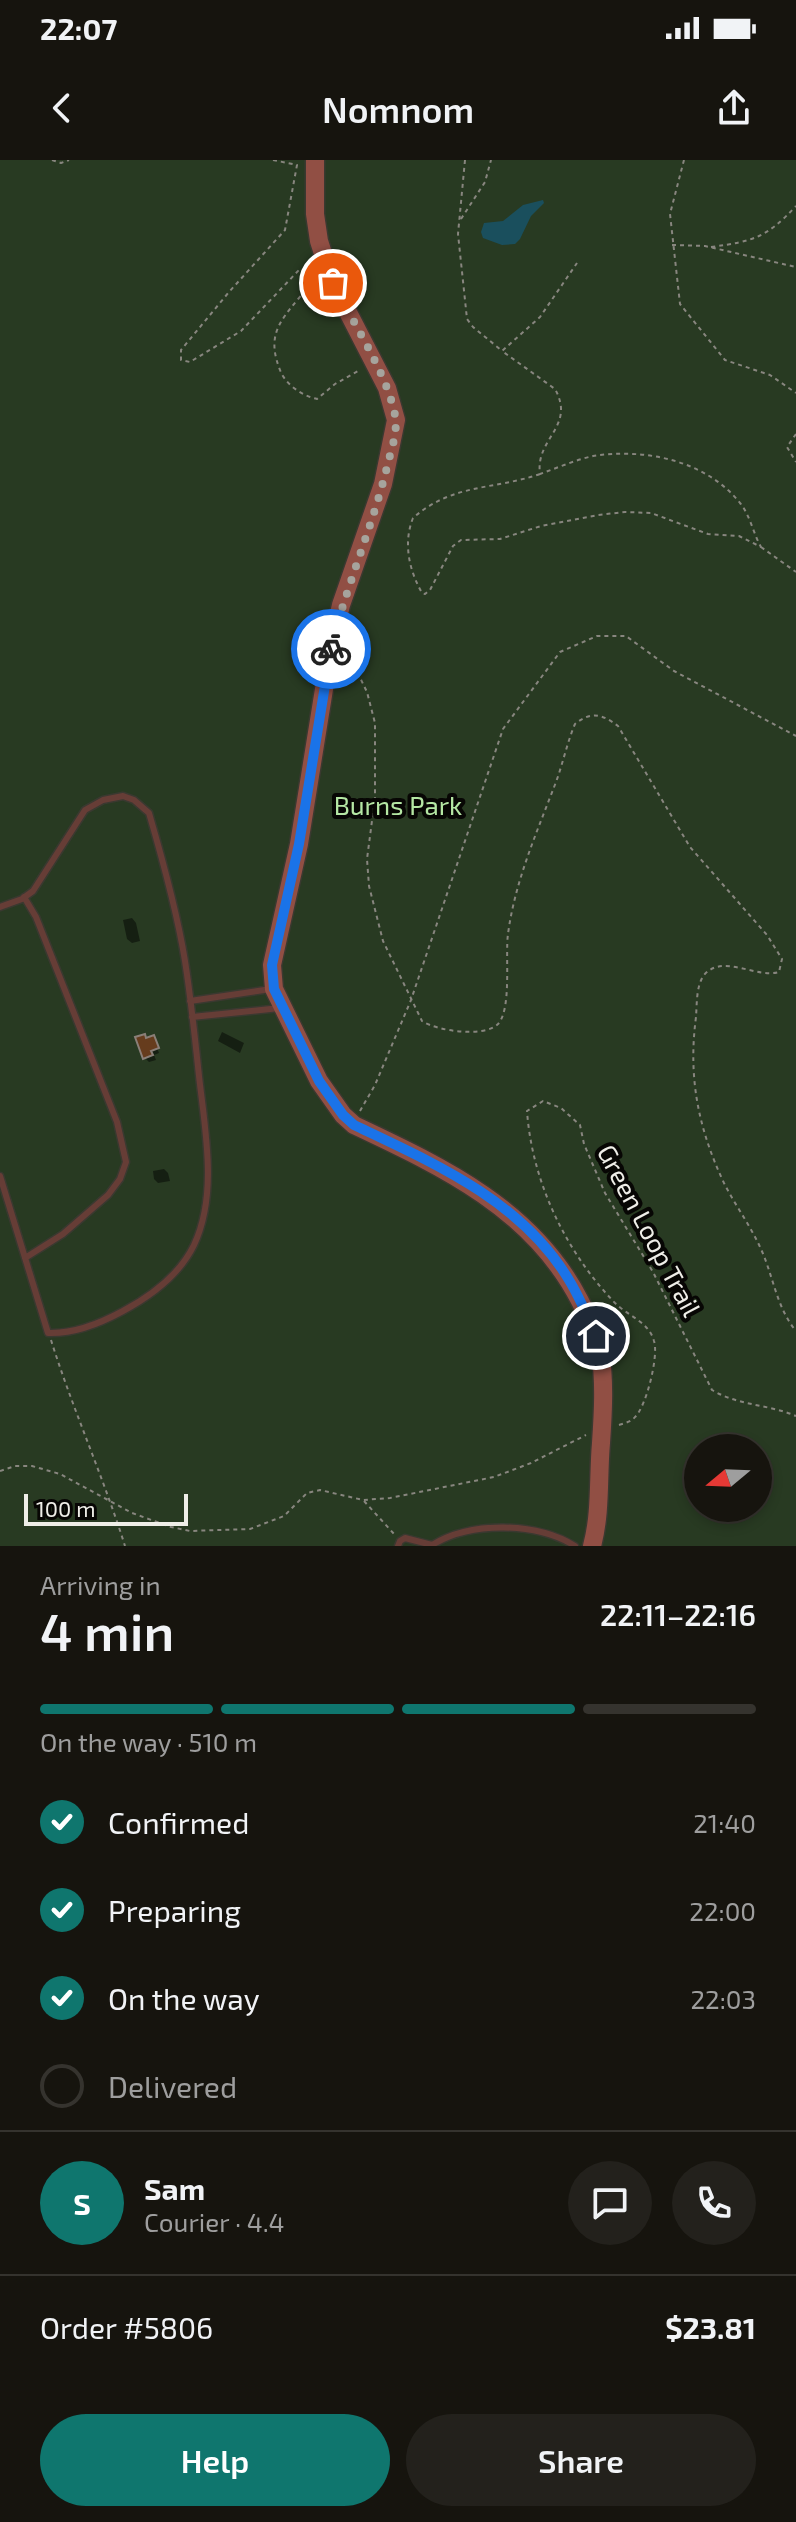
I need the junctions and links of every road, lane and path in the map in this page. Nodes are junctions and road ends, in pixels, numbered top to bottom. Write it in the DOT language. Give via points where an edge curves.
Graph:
graph roads {
  1 [pos="52,160"];
  2 [pos="69,160"];
  3 [pos="273,160"];
  4 [pos="315,160"];
  5 [pos="465,160"];
  6 [pos="491,160"];
  7 [pos="684,160"];
  8 [pos="796,206"];
  9 [pos="459,221"];
  10 [pos="672,245"];
  11 [pos="710,247"];
  12 [pos="577,263"];
  13 [pos="796,267"];
  14 [pos="502,351"];
  15 [pos="364,369"];
  16 [pos="796,393"];
  17 [pos="796,434"];
  18 [pos="796,462"];
  19 [pos="540,474"];
  20 [pos="761,547"];
  21 [pos="796,572"];
  22 [pos="345,646"];
  23 [pos="796,736"];
  24 [pos="24,897"];
  25 [pos="0,907"];
  26 [pos="274,989"];
  27 [pos="411,1000"];
  28 [pos="190,1001"];
  29 [pos="283,1007"];
  30 [pos="192,1017"];
  31 [pos="352,1123"];
  32 [pos="0,1176"];
  33 [pos="25,1258"];
  34 [pos="796,1331"];
  35 [pos="48,1333"];
  36 [pos="796,1416"];
  37 [pos="602,1428"];
  38 [pos="0,1471"];
  39 [pos="363,1500"];
  40 [pos="111,1501"];
  41 [pos="399,1543"];
  42 [pos="125,1546"];
  43 [pos="432,1546"];
  44 [pos="575,1546"];
  45 [pos="592,1546"];
  1 -- 2 [label="path"];
  3 -- 15 [label="path" via="297,165 285,230 181,350 181,360 190,362 241,331 299,270 307,272 310,283 272,343 284,379 317,399"];
  4 -- 26 [label="street" via="313,193 322,252 387,388 396,420 383,484 330,652 299,844 272,965"];
  5 -- 9 [label="path"];
  6 -- 9 [label="path" via="485,182"];
  7 -- 10 [label="path" via="670,207"];
  8 -- 11 [label="path" via="764,235"];
  9 -- 14 [label="path" via="467,319"];
  10 -- 11 [label="path"];
  10 -- 16 [label="path" via="683,311 725,360 770,375"];
  11 -- 13 [label="path"];
  12 -- 14 [label="path" via="540,317"];
  14 -- 19 [label="path" via="559,397 562,412 544,447"];
  17 -- 18 [label="path" via="787,447"];
  19 -- 20 [label="path" via="598,456 680,462 706,473 741,504"];
  19 -- 20 [label="path" via="451,494 413,518 408,552 422,593 430,590 461,540 500,539 598,515 651,513 712,535 739,536"];
  20 -- 21 [label="path"];
  22 -- 27 [label="path" via="375,723 369,886 383,941"];
  23 -- 27 [label="path" via="674,671 626,636 597,636 560,652 503,729"];
  24 -- 25 [label="lane"];
  24 -- 28 [label="lane" via="85,810 103,800 134,800 149,813 156,836"];
  24 -- 33 [label="lane" via="117,1122 126,1162 108,1195"];
  26 -- 28 [label="lane"];
  26 -- 29 [label="street"];
  27 -- 31 [label="path" via="375,1085"];
  27 -- 34 [label="path" via="422,1021 433,1028 476,1031 498,1024 505,1013 507,938 520,877 575,724 604,715 618,726 690,847 782,959 779,972 769,975 720,966 705,974 699,985 693,1064 701,1126"];
  28 -- 30 [label="lane"];
  29 -- 30 [label="lane"];
  29 -- 31 [label="street" via="319,1081"];
  30 -- 35 [label="lane" via="207,1189 194,1245 162,1286 134,1305 86,1327"];
  31 -- 37 [label="street" via="464,1179 515,1217 553,1257 596,1336"];
  32 -- 33 [label="lane"];
  33 -- 35 [label="lane"];
  35 -- 40 [label="path"];
  36 -- 37 [label="path, Green Loop Trail" via="727,1399 712,1390 653,1272 605,1193 580,1125 543,1101 527,1111 534,1162 570,1246 616,1304 644,1324 654,1342 641,1409 633,1420"];
  37 -- 39 [label="path, Green Loop Trail" via="494,1477"];
  37 -- 45 [label="street"];
  38 -- 40 [label="path, Green Loop Trail" via="32,1466 60,1474"];
  39 -- 40 [label="path, Green Loop Trail" via="320,1490 307,1493 274,1522 250,1529 190,1531"];
  39 -- 41 [label="path"];
  40 -- 42 [label="path"];
  41 -- 43 [label="lane" via="410,1538"];
  43 -- 44 [label="lane" via="456,1533 489,1528 539,1531"];
}
